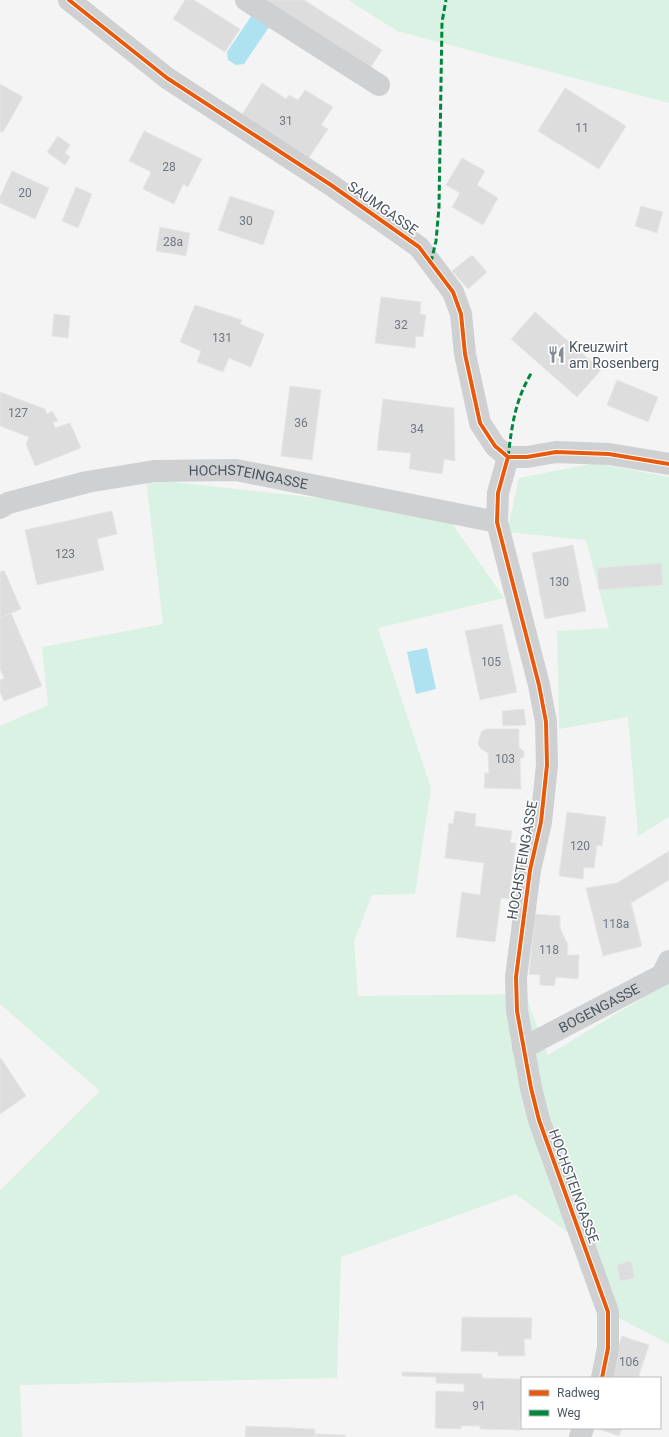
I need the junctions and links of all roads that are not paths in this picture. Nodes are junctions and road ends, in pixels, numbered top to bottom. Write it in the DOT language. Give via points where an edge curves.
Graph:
graph roads {
  1 [pos="68,0"];
  2 [pos="246,0"];
  3 [pos="379,85"];
  4 [pos="508,457"];
  5 [pos="669,464"];
  6 [pos="0,508"];
  7 [pos="497,522"];
  8 [pos="669,961"];
  9 [pos="523,1048"];
  10 [pos="602,1377"];
  1 -- 4 [label="street, SAUMGASSE" via="167,78 331,185 419,247 453,292 461,314 465,354 480,423 495,446"];
  2 -- 3 [label="street"];
  4 -- 5 [label="street" via="556,452 609,454"];
  4 -- 7 [label="street, HOCHSTEINGASSE" via="498,493"];
  6 -- 7 [label="street, HOCHSTEINGASSE" via="8,502 88,482 154,471 236,470"];
  7 -- 9 [label="street, HOCHSTEINGASSE" via="546,722 547,765 541,822 530,870 516,977 516,1011"];
  8 -- 9 [label="street, BOGENGASSE" via="662,975"];
  9 -- 10 [label="street, HOCHSTEINGASSE" via="539,1120 608,1312 608,1348"];
}
